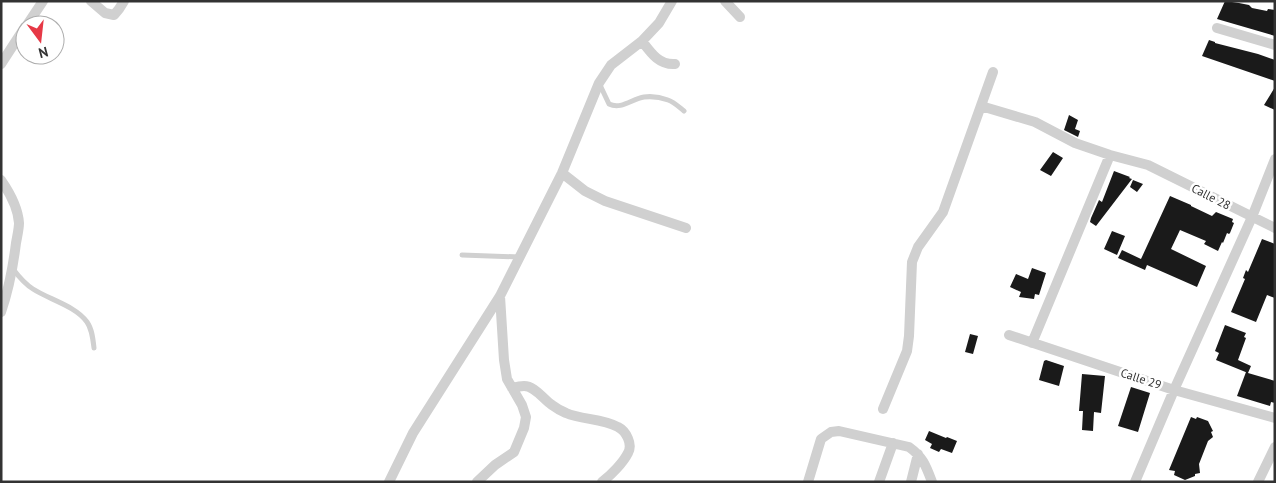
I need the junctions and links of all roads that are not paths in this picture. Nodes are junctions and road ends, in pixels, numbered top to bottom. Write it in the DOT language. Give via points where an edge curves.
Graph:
graph roads {
  1 [pos="43,1"];
  2 [pos="92,1"];
  3 [pos="124,1"];
  4 [pos="724,1"];
  5 [pos="671,2"];
  6 [pos="33,15"];
  7 [pos="740,17"];
  8 [pos="1217,28"];
  9 [pos="642,41"];
  10 [pos="15,43"];
  11 [pos="1275,44"];
  12 [pos="1,64"];
  13 [pos="675,64"];
  14 [pos="993,72"];
  15 [pos="599,83"];
  16 [pos="981,106"];
  17 [pos="684,112"];
  18 [pos="1110,155"];
  19 [pos="1275,159"];
  20 [pos="562,173"];
  21 [pos="1,180"];
  22 [pos="1252,217"];
  23 [pos="686,228"];
  24 [pos="1275,228"];
  25 [pos="462,255"];
  26 [pos="520,257"];
  27 [pos="13,269"];
  28 [pos="4,292"];
  29 [pos="500,296"];
  30 [pos="1,312"];
  31 [pos="1009,335"];
  32 [pos="1032,343"];
  33 [pos="94,348"];
  34 [pos="512,388"];
  35 [pos="1174,390"];
  36 [pos="882,409"];
  37 [pos="1275,418"];
  38 [pos="893,443"];
  39 [pos="1275,447"];
  40 [pos="918,454"];
  41 [pos="389,482"];
  42 [pos="477,482"];
  43 [pos="602,482"];
  44 [pos="808,482"];
  45 [pos="879,482"];
  46 [pos="911,482"];
  47 [pos="932,482"];
  48 [pos="1135,482"];
  49 [pos="1258,482"];
  1 -- 6 [label="street"];
  2 -- 3 [label="street" via="114,15"];
  4 -- 7 [label="street"];
  5 -- 9 [label="street" via="659,23"];
  8 -- 11 [label="street"];
  9 -- 13 [label="street" via="658,59"];
  9 -- 15 [label="street" via="611,66"];
  10 -- 12 [label="street"];
  14 -- 16 [label="street"];
  15 -- 17 [label="lane" via="609,104 618,106 656,97 668,100"];
  15 -- 20 [label="street"];
  16 -- 18 [label="street, Calle 28" via="1035,122 1075,143"];
  16 -- 36 [label="street" via="943,212 918,247 912,262 907,351"];
  18 -- 22 [label="street, Calle 28" via="1148,165"];
  18 -- 32 [label="street"];
  19 -- 22 [label="street"];
  20 -- 23 [label="street" via="585,191 605,201"];
  20 -- 26 [label="street"];
  21 -- 27 [label="street" via="10,193 19,224"];
  22 -- 24 [label="street, Calle 28"];
  22 -- 35 [label="street"];
  25 -- 26 [label="lane"];
  26 -- 29 [label="street"];
  27 -- 28 [label="street"];
  27 -- 33 [label="lane" via="34,290 80,315 87,322"];
  28 -- 30 [label="street"];
  29 -- 34 [label="street" via="505,371"];
  29 -- 41 [label="street" via="413,433"];
  31 -- 32 [label="street, Calle 29"];
  32 -- 35 [label="street, Calle 29"];
  34 -- 42 [label="street" via="526,417 524,428 514,452"];
  34 -- 43 [label="street" via="531,388 564,412 612,424 627,435 629,452"];
  35 -- 37 [label="street, Calle 29"];
  35 -- 48 [label="street"];
  38 -- 40 [label="street"];
  38 -- 44 [label="street" via="831,432 821,439"];
  38 -- 45 [label="street"];
  39 -- 49 [label="street"];
  40 -- 46 [label="street"];
  40 -- 47 [label="street"];
}
